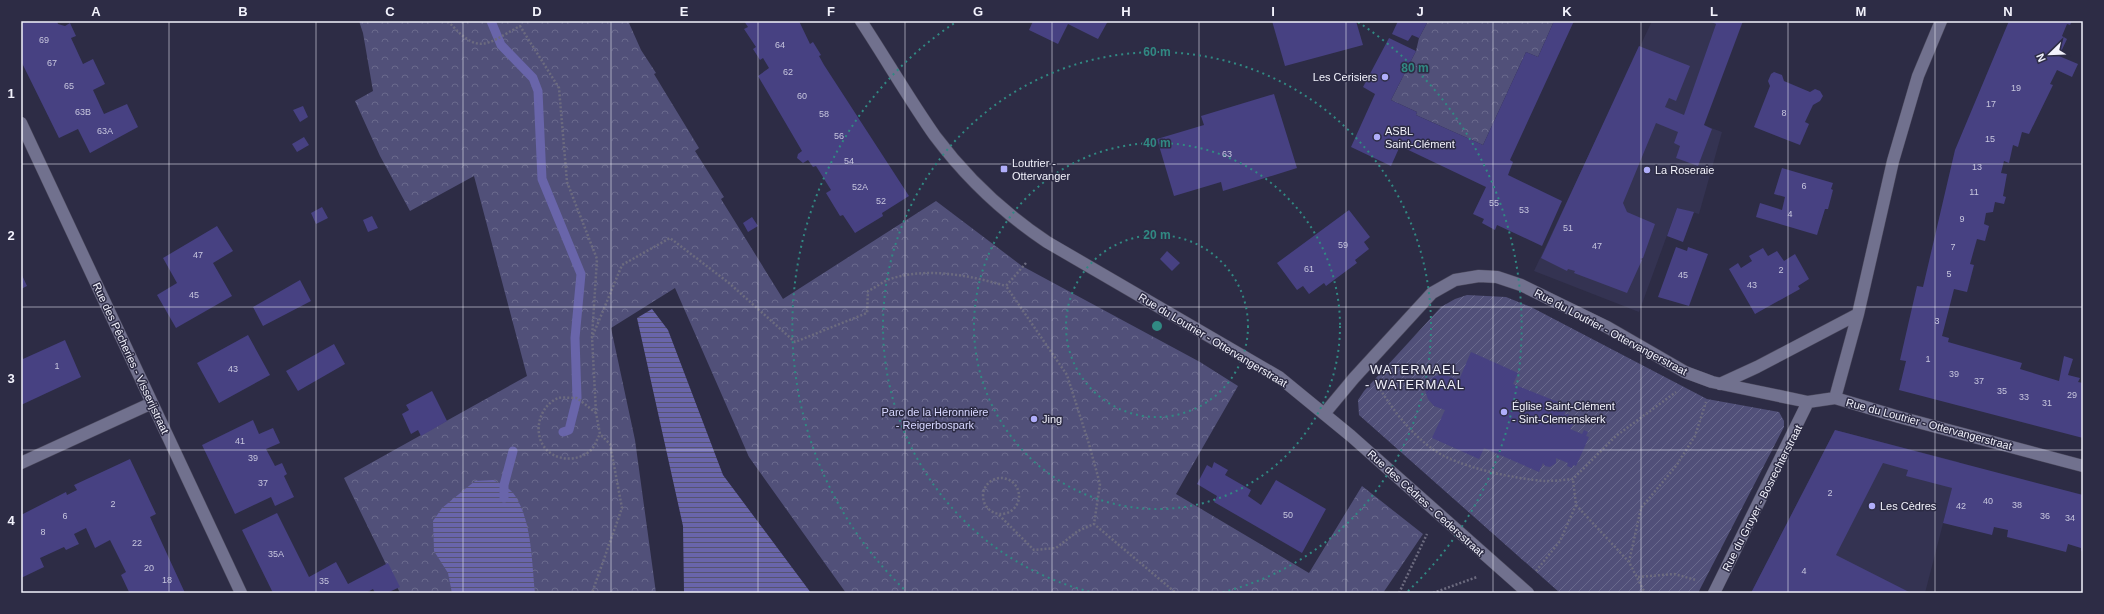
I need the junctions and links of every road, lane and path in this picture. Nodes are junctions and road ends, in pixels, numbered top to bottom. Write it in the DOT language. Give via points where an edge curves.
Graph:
graph roads {
  1 [pos="448,21"];
  2 [pos="862,21"];
  3 [pos="1941,21"];
  4 [pos="21,123"];
  5 [pos="1026,264"];
  6 [pos="1006,286"];
  7 [pos="1858,314"];
  8 [pos="592,338"];
  9 [pos="1374,381"];
  10 [pos="1720,384"];
  11 [pos="1682,388"];
  12 [pos="1835,398"];
  13 [pos="1707,399"];
  14 [pos="152,402"];
  15 [pos="1808,402"];
  16 [pos="596,413"];
  17 [pos="1324,414"];
  18 [pos="600,434"];
  19 [pos="21,463"];
  20 [pos="2083,466"];
  21 [pos="1573,479"];
  22 [pos="1576,505"];
  23 [pos="999,515"];
  24 [pos="1094,524"];
  25 [pos="1427,534"];
  26 [pos="1629,562"];
  27 [pos="1534,573"];
  28 [pos="1477,577"];
  29 [pos="1638,577"];
  30 [pos="1699,581"];
  31 [pos="241,593"];
  32 [pos="592,593"];
  33 [pos="1176,593"];
  34 [pos="1399,593"];
  35 [pos="1433,593"];
  36 [pos="1528,593"];
  37 [pos="1645,593"];
  38 [pos="1714,593"];
  1 -- 8 [label="path" via="464,38 475,43 487,44 520,26 559,88 567,182 597,259"];
  2 -- 17 [label="street, Rue du Loutrier - Ottervangerstraat" via="935,136 963,169 1011,216 1047,242 1279,377"];
  3 -- 7 [label="street" via="1918,76 1894,161"];
  4 -- 14 [label="street, Rue des Pêcheries - Visserijstraat"];
  5 -- 6 [label="path"];
  6 -- 8 [label="path" via="975,277 925,273 889,280 868,291 867,313 796,342 729,283 670,238 622,265"];
  6 -- 24 [label="path" via="1067,375 1100,484"];
  7 -- 10 [label="street"];
  7 -- 12 [label="street"];
  8 -- 16 [label="path"];
  9 -- 21 [label="path" via="1409,428 1434,450 1462,463 1508,475 1546,481"];
  10 -- 15 [label="street, Rue du Loutrier - Ottervangerstraat"];
  10 -- 17 [label="street, Rue du Loutrier - Ottervangerstraat" via="1685,372 1607,327 1521,285 1497,277 1479,276 1455,280 1432,294"];
  11 -- 21 [label="path" via="1616,436"];
  12 -- 15 [label="street, Rue du Loutrier - Ottervangerstraat"];
  12 -- 20 [label="street, Rue du Loutrier - Ottervangerstraat"];
  13 -- 26 [label="path" via="1695,436 1676,466 1641,508"];
  14 -- 19 [label="street"];
  14 -- 31 [label="street, Rue des Pêcheries - Visserijstraat"];
  15 -- 38 [label="street, Rue du Gruyer - Bosrechterstraat"];
  16 -- 18 [label="path"];
  16 -- 18 [label="path" via="576,398 558,398 544,410 538,427 542,445 556,457 563,458 575,459 591,450"];
  17 -- 36 [label="street, Rue des Cèdres - Cedersstraat"];
  18 -- 32 [label="path" via="610,444 622,508"];
  21 -- 22 [label="path"];
  22 -- 26 [label="path"];
  22 -- 27 [label="path" via="1560,542"];
  23 -- 23 [label="path" via="988,510 982,500 983,488 991,480 1003,477 1013,482 1019,492 1018,504 1010,513"];
  23 -- 24 [label="path" via="1034,550 1056,548 1078,531"];
  24 -- 33 [label="path"];
  25 -- 34 [label="path"];
  26 -- 29 [label="path"];
  28 -- 35 [label="path"];
  29 -- 30 [label="path" via="1674,574"];
  29 -- 37 [label="path"];
}
